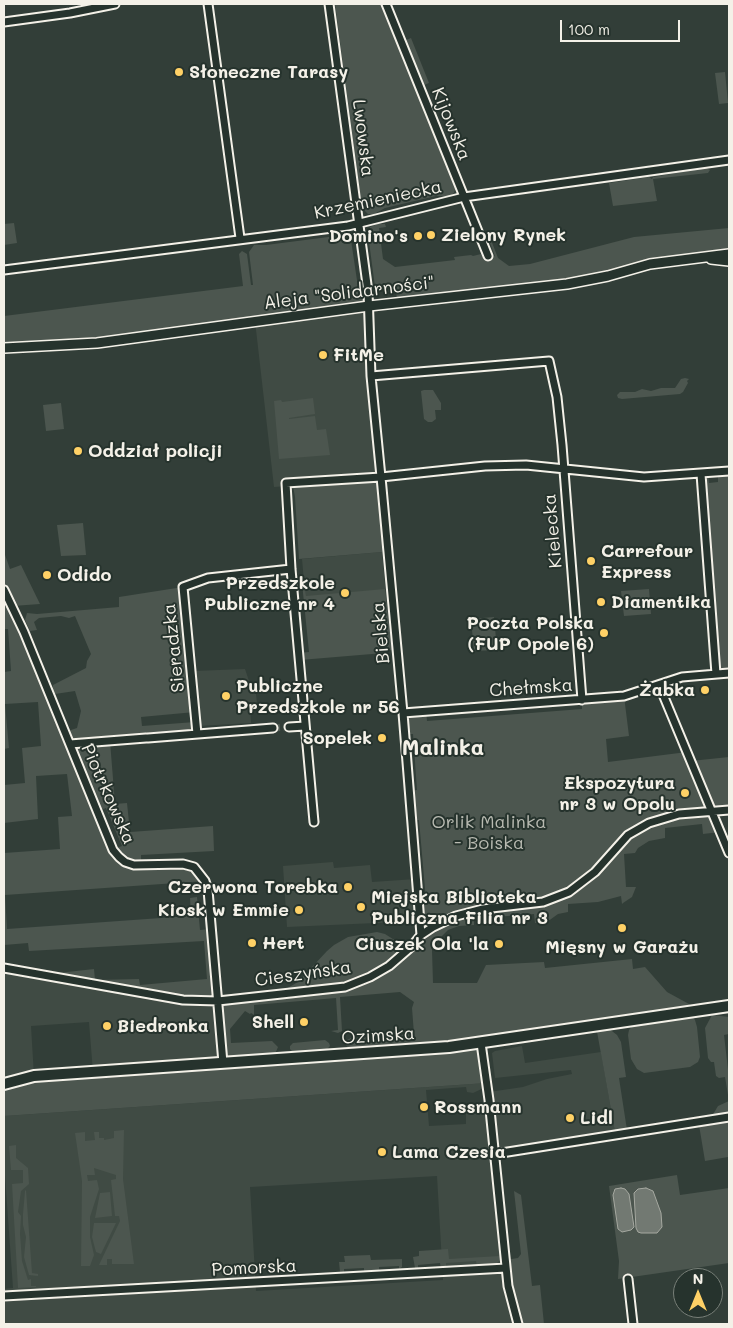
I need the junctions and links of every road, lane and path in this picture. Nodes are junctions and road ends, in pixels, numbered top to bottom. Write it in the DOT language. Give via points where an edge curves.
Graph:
graph roads {
  1 [pos="115,4"];
  2 [pos="208,4"];
  3 [pos="329,4"];
  4 [pos="386,4"];
  5 [pos="4,22"];
  6 [pos="729,160"];
  7 [pos="464,197"];
  8 [pos="358,223"];
  9 [pos="240,238"];
  10 [pos="729,254"];
  11 [pos="488,256"];
  12 [pos="696,258"];
  13 [pos="729,261"];
  14 [pos="4,270"];
  15 [pos="369,306"];
  16 [pos="4,348"];
  17 [pos="371,376"];
  18 [pos="563,468"];
  19 [pos="729,471"];
  20 [pos="701,474"];
  21 [pos="381,477"];
  22 [pos="291,569"];
  23 [pos="4,590"];
  24 [pos="13,606"];
  25 [pos="4,607"];
  26 [pos="729,673"];
  27 [pos="716,674"];
  28 [pos="659,686"];
  29 [pos="582,700"];
  30 [pos="403,713"];
  31 [pos="289,726"];
  32 [pos="305,726"];
  33 [pos="273,728"];
  34 [pos="197,734"];
  35 [pos="70,744"];
  36 [pos="729,810"];
  37 [pos="712,811"];
  38 [pos="314,822"];
  39 [pos="729,853"];
  40 [pos="421,935"];
  41 [pos="4,968"];
  42 [pos="218,1001"];
  43 [pos="729,1006"];
  44 [pos="481,1043"];
  45 [pos="223,1063"];
  46 [pos="4,1077"];
  47 [pos="27,1077"];
  48 [pos="4,1084"];
  49 [pos="729,1116"];
  50 [pos="495,1154"];
  51 [pos="506,1268"];
  52 [pos="628,1279"];
  53 [pos="4,1296"];
  54 [pos="518,1324"];
  55 [pos="633,1324"];
  1 -- 5 [label="street"];
  2 -- 9 [label="street"];
  3 -- 8 [label="street, Lwowska"];
  4 -- 7 [label="street, Kijowska"];
  6 -- 7 [label="street, Krzemieniecka"];
  7 -- 8 [label="street, Krzemieniecka"];
  7 -- 11 [label="street, Kijowska"];
  8 -- 9 [label="street, Krzemieniecka"];
  8 -- 15 [label="street, Lwowska"];
  9 -- 14 [label="street, Krzemieniecka"];
  10 -- 12 [label="street, Aleja \"Solidarności\""];
  12 -- 13 [label="street, Aleja \"Solidarności\""];
  12 -- 15 [label="street, Aleja \"Solidarności\"" via="650,264 567,284"];
  15 -- 16 [label="street, Aleja \"Solidarności\"" via="97,343"];
  15 -- 17 [label="street, Bielska"];
  17 -- 18 [label="street, Kielecka" via="549,362 557,397"];
  17 -- 21 [label="street, Bielska"];
  18 -- 20 [label="street" via="644,477"];
  18 -- 21 [label="street" via="485,466"];
  18 -- 29 [label="street, Kielecka"];
  19 -- 20 [label="street"];
  20 -- 27 [label="street"];
  21 -- 22 [label="street" via="286,483"];
  21 -- 30 [label="street, Bielska"];
  22 -- 32 [label="street"];
  22 -- 34 [label="street, Sieradzka" via="208,578 183,587"];
  23 -- 24 [label="street, Piotrkowska"];
  24 -- 25 [label="street"];
  24 -- 35 [label="street, Piotrkowska"];
  26 -- 27 [label="street, Chełmska"];
  27 -- 28 [label="street, Chełmska" via="682,678"];
  28 -- 29 [label="street, Chełmska" via="624,696"];
  28 -- 37 [label="street"];
  29 -- 30 [label="street, Chełmska"];
  30 -- 40 [label="street, Bielska"];
  31 -- 32 [label="street"];
  32 -- 38 [label="street"];
  33 -- 34 [label="street"];
  34 -- 35 [label="street"];
  35 -- 42 [label="street, Piotrkowska" via="119,857 134,865 183,864 194,867 205,881"];
  36 -- 37 [label="street, Cieszyńska"];
  37 -- 39 [label="street"];
  37 -- 40 [label="street, Cieszyńska" via="669,816 642,826 622,841 589,878 560,896 538,903 464,913 444,920"];
  40 -- 42 [label="street, Cieszyńska" via="389,966 354,984"];
  41 -- 42 [label="street" via="183,1000"];
  42 -- 45 [label="street, Piotrkowska"];
  43 -- 44 [label="main road, Ozimska"];
  44 -- 45 [label="main road, Ozimska"];
  44 -- 50 [label="street"];
  45 -- 47 [label="main road, Ozimska"];
  46 -- 47 [label="main road, Ozimska"];
  47 -- 48 [label="main road, Ozimska"];
  49 -- 50 [label="street"];
  50 -- 51 [label="street"];
  51 -- 53 [label="street, Pomorska"];
  51 -- 54 [label="street"];
  52 -- 55 [label="street"];
}
